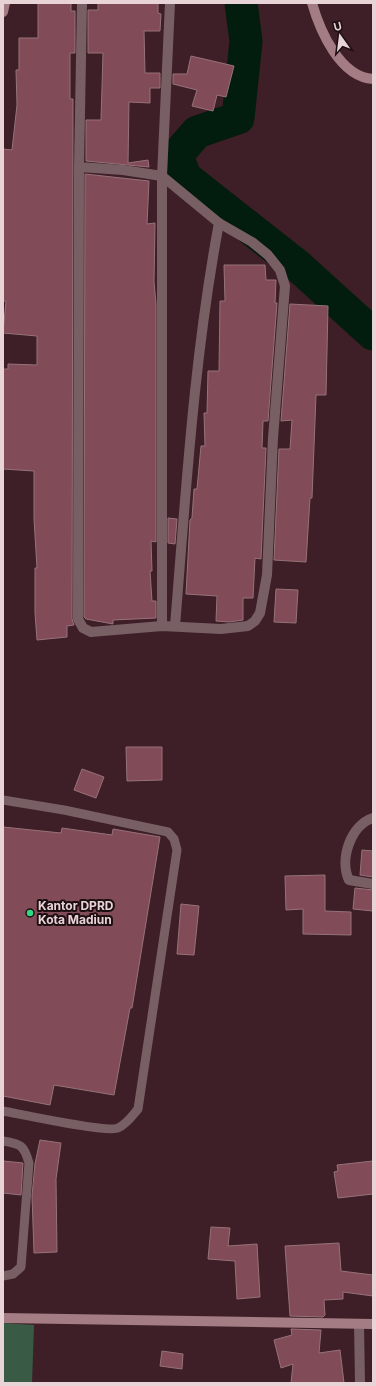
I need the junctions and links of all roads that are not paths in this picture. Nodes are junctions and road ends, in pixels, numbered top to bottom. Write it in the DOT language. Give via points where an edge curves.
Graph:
graph roads {
  1 [pos="4,3"];
  2 [pos="82,3"];
  3 [pos="170,3"];
  4 [pos="312,3"];
  5 [pos="3,12"];
  6 [pos="373,79"];
  7 [pos="79,167"];
  8 [pos="162,176"];
  9 [pos="219,223"];
  10 [pos="162,626"];
  11 [pos="175,626"];
  12 [pos="3,800"];
  13 [pos="373,818"];
  14 [pos="373,884"];
  15 [pos="3,1111"];
  16 [pos="3,1141"];
  17 [pos="3,1276"];
  18 [pos="3,1318"];
  19 [pos="359,1324"];
  20 [pos="373,1324"];
  21 [pos="360,1383"];
  1 -- 5 [label="street"];
  2 -- 7 [label="street"];
  3 -- 8 [label="street"];
  4 -- 6 [label="street" via="324,36 334,52 351,70"];
  7 -- 8 [label="street"];
  7 -- 10 [label="street" via="78,619 83,628 91,632"];
  8 -- 9 [label="street"];
  8 -- 10 [label="street"];
  9 -- 11 [label="street" via="206,291"];
  9 -- 11 [label="street" via="252,242 268,256 280,270 284,286 272,438 267,575 260,613 248,626 221,629"];
  10 -- 11 [label="street"];
  12 -- 15 [label="lane" via="168,832 174,839 177,850 138,1109 127,1123 117,1129 85,1126"];
  13 -- 14 [label="street" via="362,823 354,832 345,868 349,880"];
  16 -- 17 [label="lane" via="18,1144 25,1149 29,1163 21,1267 13,1274"];
  18 -- 19 [label="street"];
  19 -- 20 [label="street"];
  19 -- 21 [label="street"];
}
